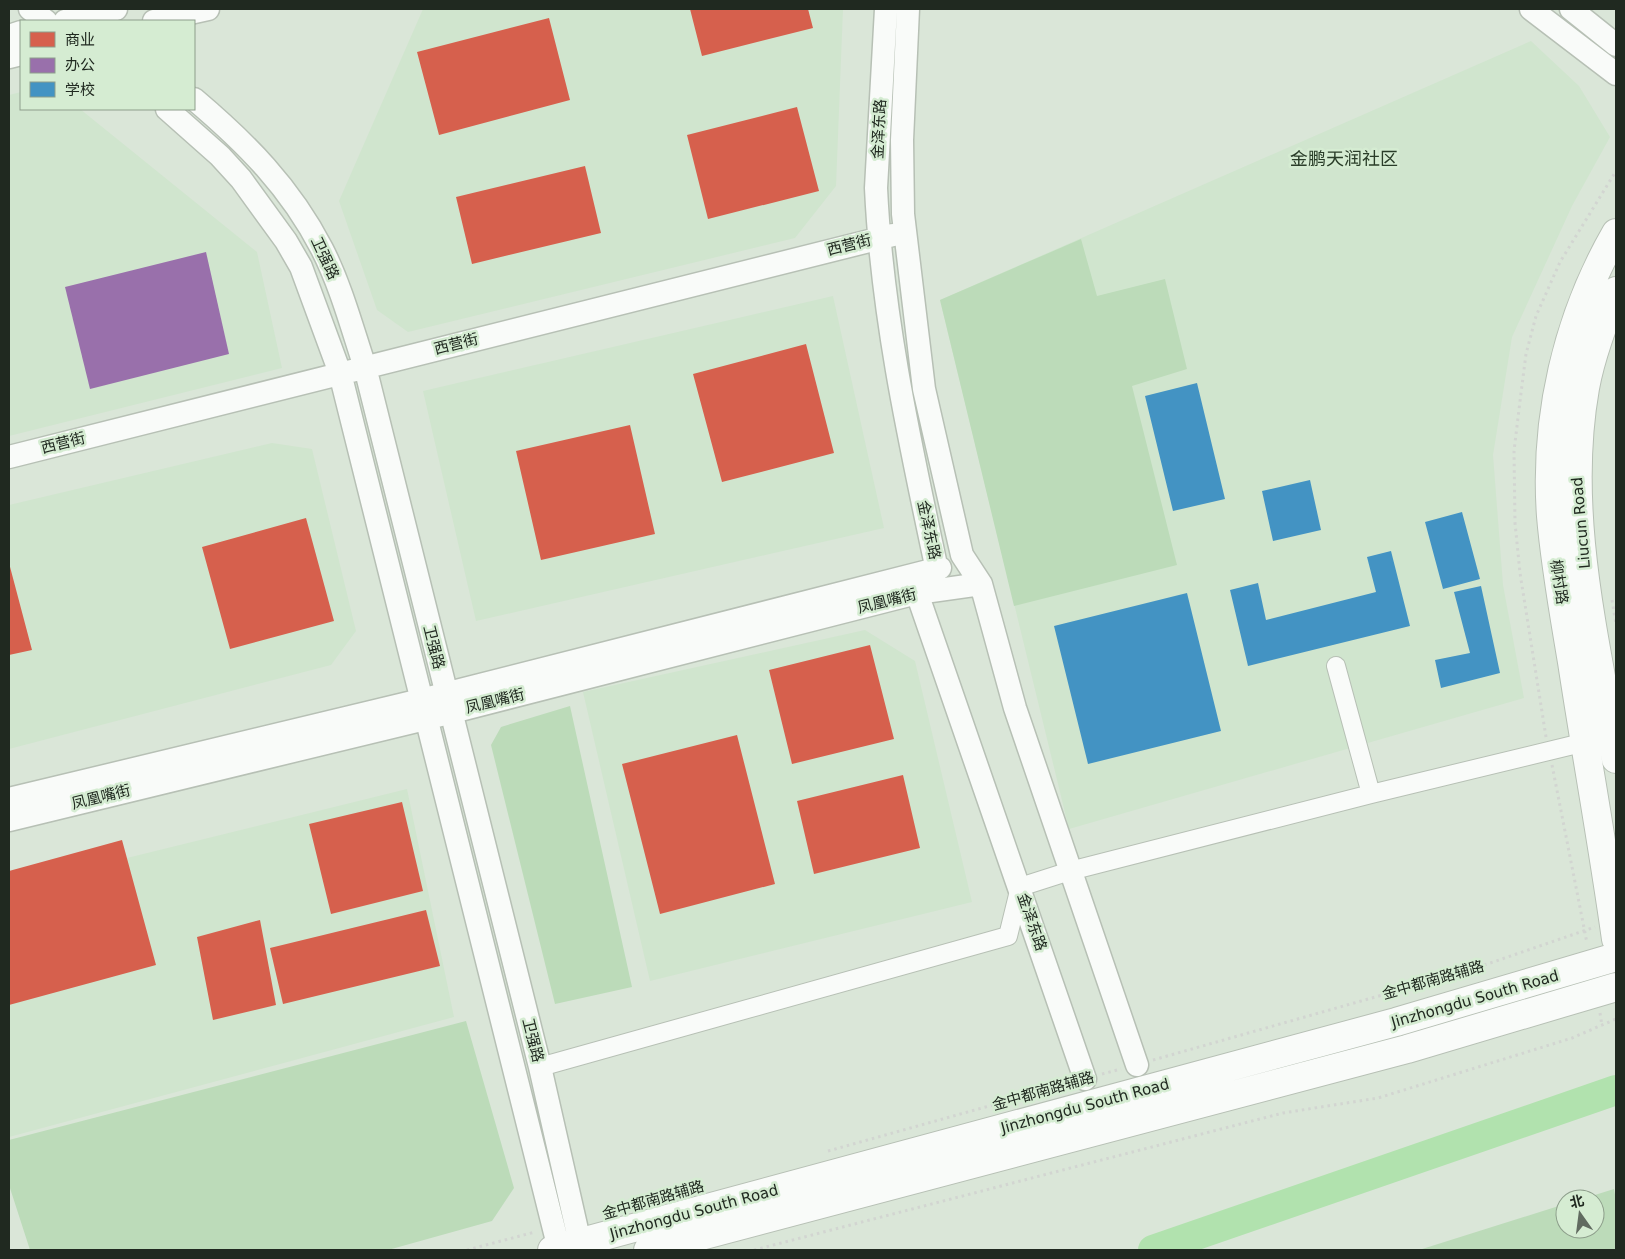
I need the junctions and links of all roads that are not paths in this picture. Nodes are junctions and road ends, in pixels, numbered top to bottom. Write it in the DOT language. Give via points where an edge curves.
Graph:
graph roads {
  1 [pos="30,9"];
  2 [pos="116,9"];
  3 [pos="208,9"];
  4 [pos="886,9"];
  5 [pos="908,9"];
  6 [pos="1531,9"];
  7 [pos="1571,9"];
  8 [pos="75,17"];
  9 [pos="45,20"];
  10 [pos="158,20"];
  11 [pos="1616,45"];
  12 [pos="1616,74"];
  13 [pos="195,100"];
  14 [pos="167,110"];
  15 [pos="904,233"];
  16 [pos="1616,233"];
  17 [pos="880,237"];
  18 [pos="1616,291"];
  19 [pos="365,367"];
  20 [pos="340,373"];
  21 [pos="9,457"];
  22 [pos="962,555"];
  23 [pos="937,570"];
  24 [pos="981,584"];
  25 [pos="917,593"];
  26 [pos="1336,666"];
  27 [pos="448,703"];
  28 [pos="423,709"];
  29 [pos="1584,743"];
  30 [pos="1615,744"];
  31 [pos="1371,794"];
  32 [pos="9,799"];
  33 [pos="9,820"];
  34 [pos="1070,871"];
  35 [pos="1020,888"];
  36 [pos="1615,929"];
  37 [pos="1616,957"];
  38 [pos="1616,987"];
  39 [pos="1137,1065"];
  40 [pos="540,1067"];
  41 [pos="1085,1079"];
  42 [pos="561,1242"];
  43 [pos="648,1250"];
  1 -- 9 [label="street"];
  2 -- 8 [label="street"];
  3 -- 10 [label="street"];
  4 -- 17 [label="street, 金泽东路" via="876,188"];
  5 -- 15 [label="street, 金泽东路" via="902,140"];
  6 -- 12 [label="street"];
  7 -- 11 [label="street"];
  13 -- 19 [label="street, 卫强路" via="256,154 310,227 336,280"];
  14 -- 20 [label="street, 卫强路" via="236,173 286,242 305,276"];
  15 -- 17 [label="street, 西营街"];
  15 -- 22 [label="street, 金泽东路" via="924,389"];
  16 -- 29 [label="main road, 柳村路" via="1588,291 1564,360 1557,394 1551,464 1554,551"];
  17 -- 19 [label="street, 西营街"];
  17 -- 23 [label="street, 金泽东路" via="900,393"];
  18 -- 30 [label="main road, Liucun Road" via="1600,331 1585,386 1579,424 1577,494 1584,565"];
  19 -- 20 [label="street, 西营街"];
  19 -- 27 [label="street, 卫强路"];
  20 -- 21 [label="street, 西营街"];
  20 -- 28 [label="street, 卫强路"];
  22 -- 23 [label="street, 凤凰嘴街"];
  22 -- 24 [label="street, 金泽东路"];
  23 -- 25 [label="street, 金泽东路"];
  23 -- 27 [label="street, 凤凰嘴街"];
  24 -- 25 [label="street, 凤凰嘴街"];
  24 -- 34 [label="street, 金泽东路" via="1015,708"];
  25 -- 27 [label="street, 凤凰嘴街"];
  25 -- 35 [label="street, 金泽东路"];
  26 -- 31 [label="street"];
  27 -- 28 [label="street, 凤凰嘴街"];
  27 -- 40 [label="street, 卫强路"];
  28 -- 32 [label="street, 凤凰嘴街"];
  28 -- 33 [label="street, 凤凰嘴街"];
  28 -- 42 [label="street, 卫强路"];
  29 -- 30 [label="street"];
  29 -- 31 [label="street"];
  29 -- 36 [label="main road, 柳村路"];
  31 -- 34 [label="street"];
  34 -- 35 [label="street"];
  34 -- 39 [label="street, 金泽东路"];
  35 -- 40 [label="street" via="1008,936"];
  35 -- 41 [label="street, 金泽东路"];
  37 -- 42 [label="main road, Jinzhongdu South Road" via="1386,1025"];
  38 -- 43 [label="main road, Jinzhongdu South Road" via="1397,1052"];
  40 -- 42 [label="street, 卫强路"];
}
